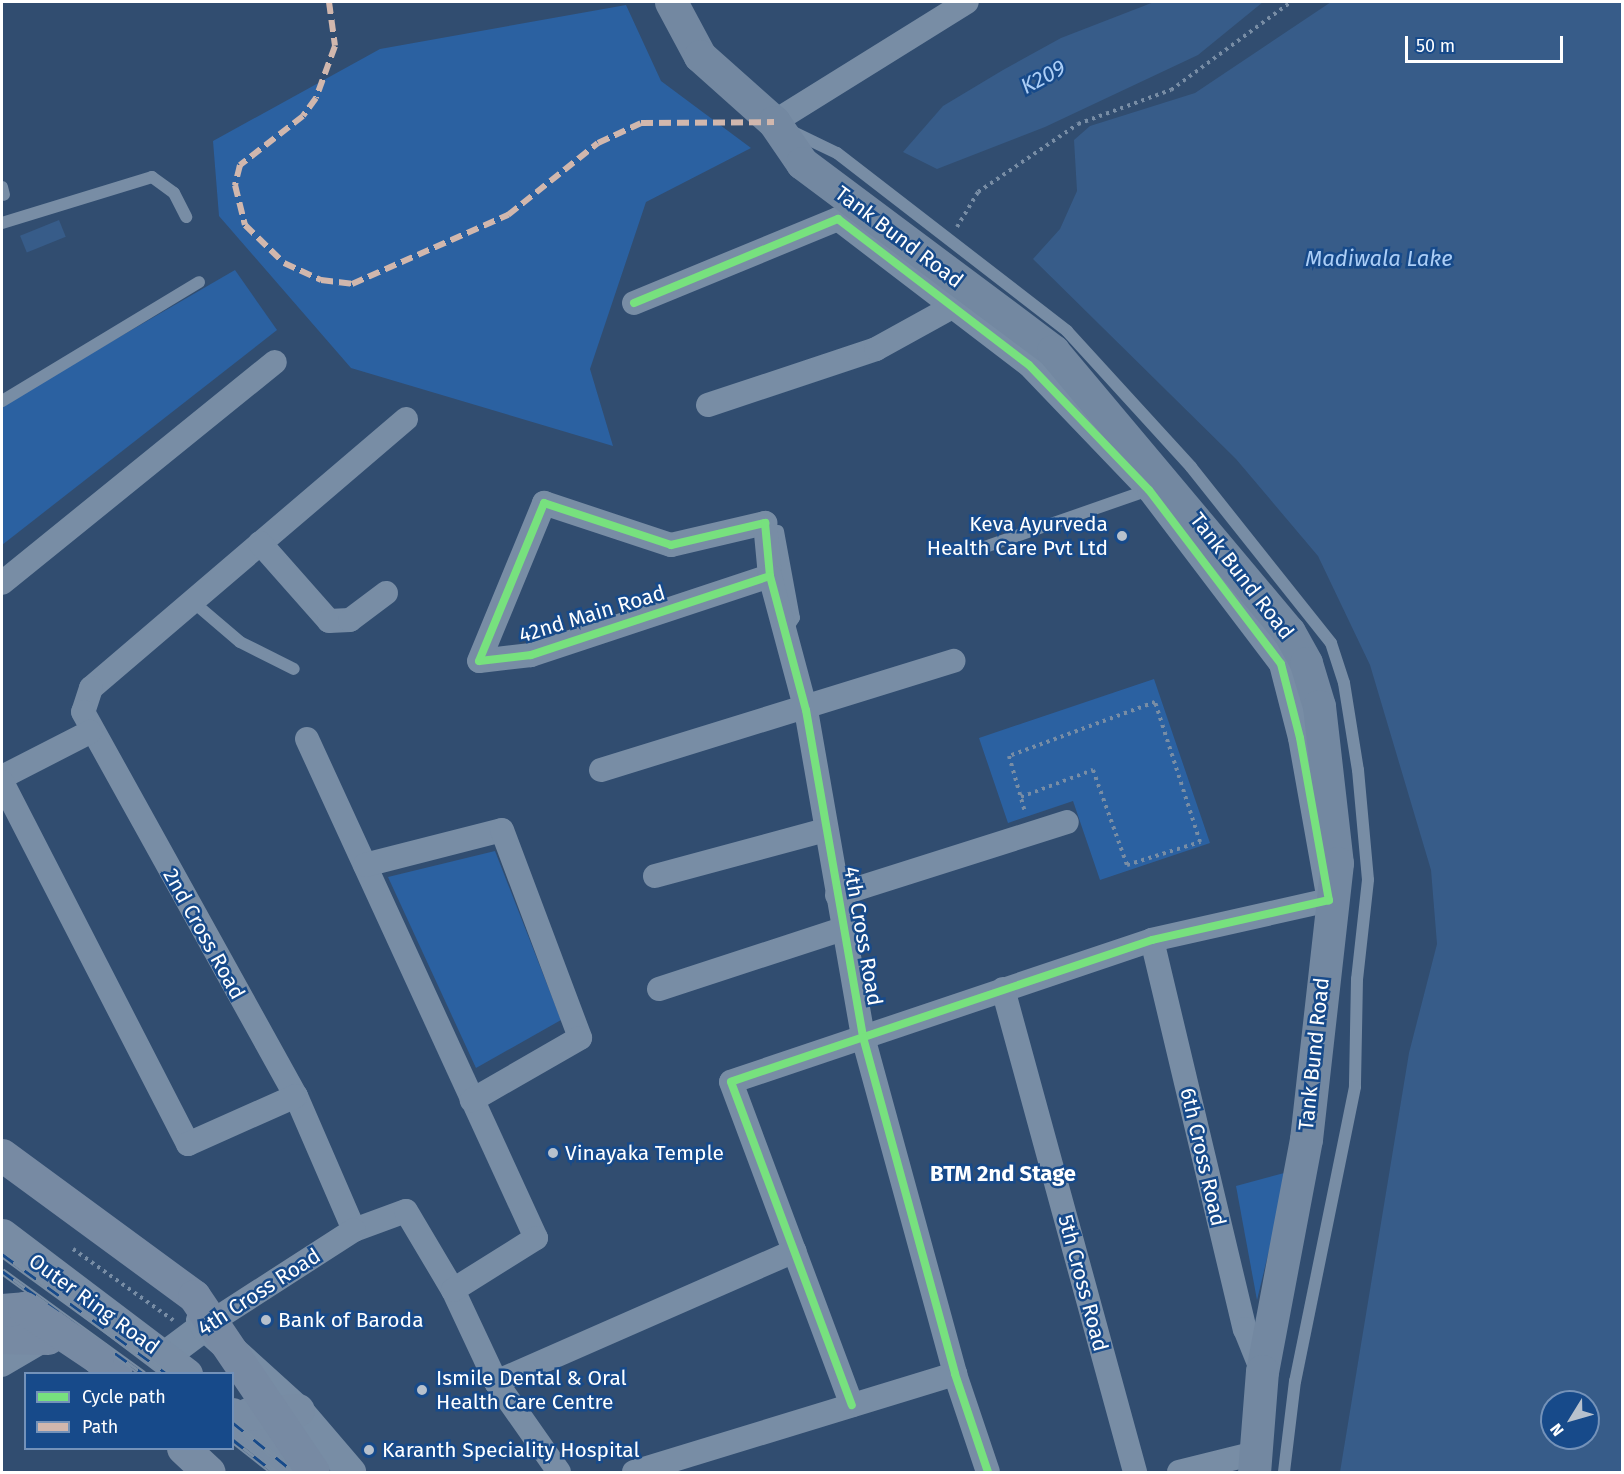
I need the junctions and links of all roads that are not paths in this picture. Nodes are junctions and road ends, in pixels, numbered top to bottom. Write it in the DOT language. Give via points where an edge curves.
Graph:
graph roads {
  1 [pos="671,2"];
  2 [pos="967,2"];
  3 [pos="774,122"];
  4 [pos="186,217"];
  5 [pos="2,223"];
  6 [pos="199,282"];
  7 [pos="634,303"];
  8 [pos="954,306"];
  9 [pos="274,362"];
  10 [pos="2,401"];
  11 [pos="708,405"];
  12 [pos="406,419"];
  13 [pos="1149,490"];
  14 [pos="778,531"];
  15 [pos="260,543"];
  16 [pos="982,548"];
  17 [pos="770,576"];
  18 [pos="2,583"];
  19 [pos="386,593"];
  20 [pos="192,602"];
  21 [pos="786,630"];
  22 [pos="954,661"];
  23 [pos="294,669"];
  24 [pos="806,710"];
  25 [pos="90,732"];
  26 [pos="307,738"];
  27 [pos="601,770"];
  28 [pos="2,780"];
  29 [pos="1067,822"];
  30 [pos="825,830"];
  31 [pos="365,866"];
  32 [pos="655,876"];
  33 [pos="837,895"];
  34 [pos="1329,900"];
  35 [pos="843,929"];
  36 [pos="1152,940"];
  37 [pos="659,989"];
  38 [pos="1003,989"];
  39 [pos="863,1037"];
  40 [pos="296,1096"];
  41 [pos="472,1100"];
  42 [pos="2,1155"];
  43 [pos="2,1173"];
  44 [pos="354,1230"];
  45 [pos="2,1235"];
  46 [pos="795,1251"];
  47 [pos="453,1290"];
  48 [pos="2,1302"];
  49 [pos="2,1312"];
  50 [pos="205,1326"];
  51 [pos="2,1337"];
  52 [pos="48,1338"];
  53 [pos="2,1365"];
  54 [pos="175,1365"];
  55 [pos="102,1368"];
  56 [pos="1262,1371"];
  57 [pos="955,1374"];
  58 [pos="496,1382"];
  59 [pos="852,1405"];
  60 [pos="298,1410"];
  61 [pos="234,1415"];
  62 [pos="184,1450"];
  63 [pos="203,1450"];
  64 [pos="1254,1463"];
  65 [pos="209,1473"];
  66 [pos="224,1473"];
  67 [pos="300,1473"];
  68 [pos="313,1473"];
  69 [pos="351,1473"];
  70 [pos="559,1473"];
  71 [pos="634,1473"];
  72 [pos="988,1473"];
  73 [pos="1136,1473"];
  74 [pos="1179,1473"];
  75 [pos="1284,1473"];
  1 -- 3 [label="main road, Tank Bund Road" via="700,56"];
  2 -- 3 [label="street"];
  3 -- 34 [label="main road, Tank Bund Road" via="802,164 1053,351 1289,632 1305,663 1324,738 1337,863"];
  3 -- 75 [label="lane" via="837,153 1067,331 1131,399 1324,633 1344,683 1368,880 1358,979 1355,1087 1294,1381"];
  4 -- 5 [label="lane" via="174,193 152,177"];
  6 -- 10 [label="lane"];
  7 -- 8 [label="street" via="838,219"];
  8 -- 11 [label="street" via="876,349"];
  8 -- 13 [label="street" via="1029,365"];
  9 -- 18 [label="street"];
  12 -- 15 [label="street, 2nd Cross Road"];
  13 -- 16 [label="lane"];
  13 -- 34 [label="street" via="1281,664"];
  14 -- 21 [label="lane" via="794,618"];
  15 -- 19 [label="street" via="329,621 350,620"];
  15 -- 20 [label="street, 2nd Cross Road"];
  17 -- 17 [label="street, 42nd Main Road" via="765,523 671,545 544,503 479,661 531,655"];
  17 -- 21 [label="street, 4th Cross Road"];
  20 -- 23 [label="lane" via="240,642"];
  20 -- 25 [label="street, 2nd Cross Road" via="91,688 83,712"];
  21 -- 24 [label="street, 4th Cross Road"];
  22 -- 24 [label="street"];
  24 -- 27 [label="street"];
  24 -- 30 [label="street, 4th Cross Road"];
  25 -- 28 [label="street"];
  25 -- 40 [label="street, 2nd Cross Road"];
  26 -- 31 [label="street"];
  28 -- 40 [label="street" via="188,1144"];
  29 -- 33 [label="street"];
  30 -- 32 [label="street"];
  30 -- 33 [label="street, 4th Cross Road"];
  31 -- 41 [label="street"];
  31 -- 41 [label="street" via="502,830 580,1038"];
  33 -- 35 [label="street, 4th Cross Road"];
  34 -- 36 [label="street"];
  34 -- 56 [label="main road, Tank Bund Road" via="1306,1139"];
  35 -- 37 [label="street"];
  35 -- 39 [label="street, 4th Cross Road"];
  36 -- 38 [label="street"];
  36 -- 56 [label="street, 6th Cross Road" via="1245,1329"];
  38 -- 39 [label="street"];
  38 -- 73 [label="street, 5th Cross Road"];
  39 -- 46 [label="street" via="732,1082"];
  39 -- 57 [label="street, 4th Cross Road"];
  40 -- 44 [label="street, 2nd Cross Road"];
  41 -- 47 [label="street" via="536,1238"];
  42 -- 68 [label="main road, bridge" via="194,1296"];
  43 -- 50 [label="street"];
  44 -- 47 [label="street" via="406,1211"];
  44 -- 50 [label="street, 4th Cross Road"];
  45 -- 54 [label="highway, Outer Ring Road"];
  46 -- 58 [label="street"];
  46 -- 59 [label="street"];
  47 -- 58 [label="street"];
  48 -- 52 [label="highway"];
  49 -- 52 [label="street"];
  49 -- 55 [label="main road, bridge" via="24,1308"];
  50 -- 54 [label="street, 4th Cross Road"];
  50 -- 60 [label="street"];
  51 -- 52 [label="main road"];
  52 -- 53 [label="street"];
  52 -- 55 [label="highway"];
  56 -- 64 [label="main road, Tank Bund Road"];
  57 -- 59 [label="street"];
  57 -- 72 [label="street, 4th Cross Road"];
  58 -- 70 [label="street"];
  59 -- 71 [label="street"];
  60 -- 61 [label="highway"];
  60 -- 69 [label="street"];
  61 -- 67 [label="highway"];
  62 -- 65 [label="highway"];
  63 -- 66 [label="main road"];
  64 -- 74 [label="street"];
}
